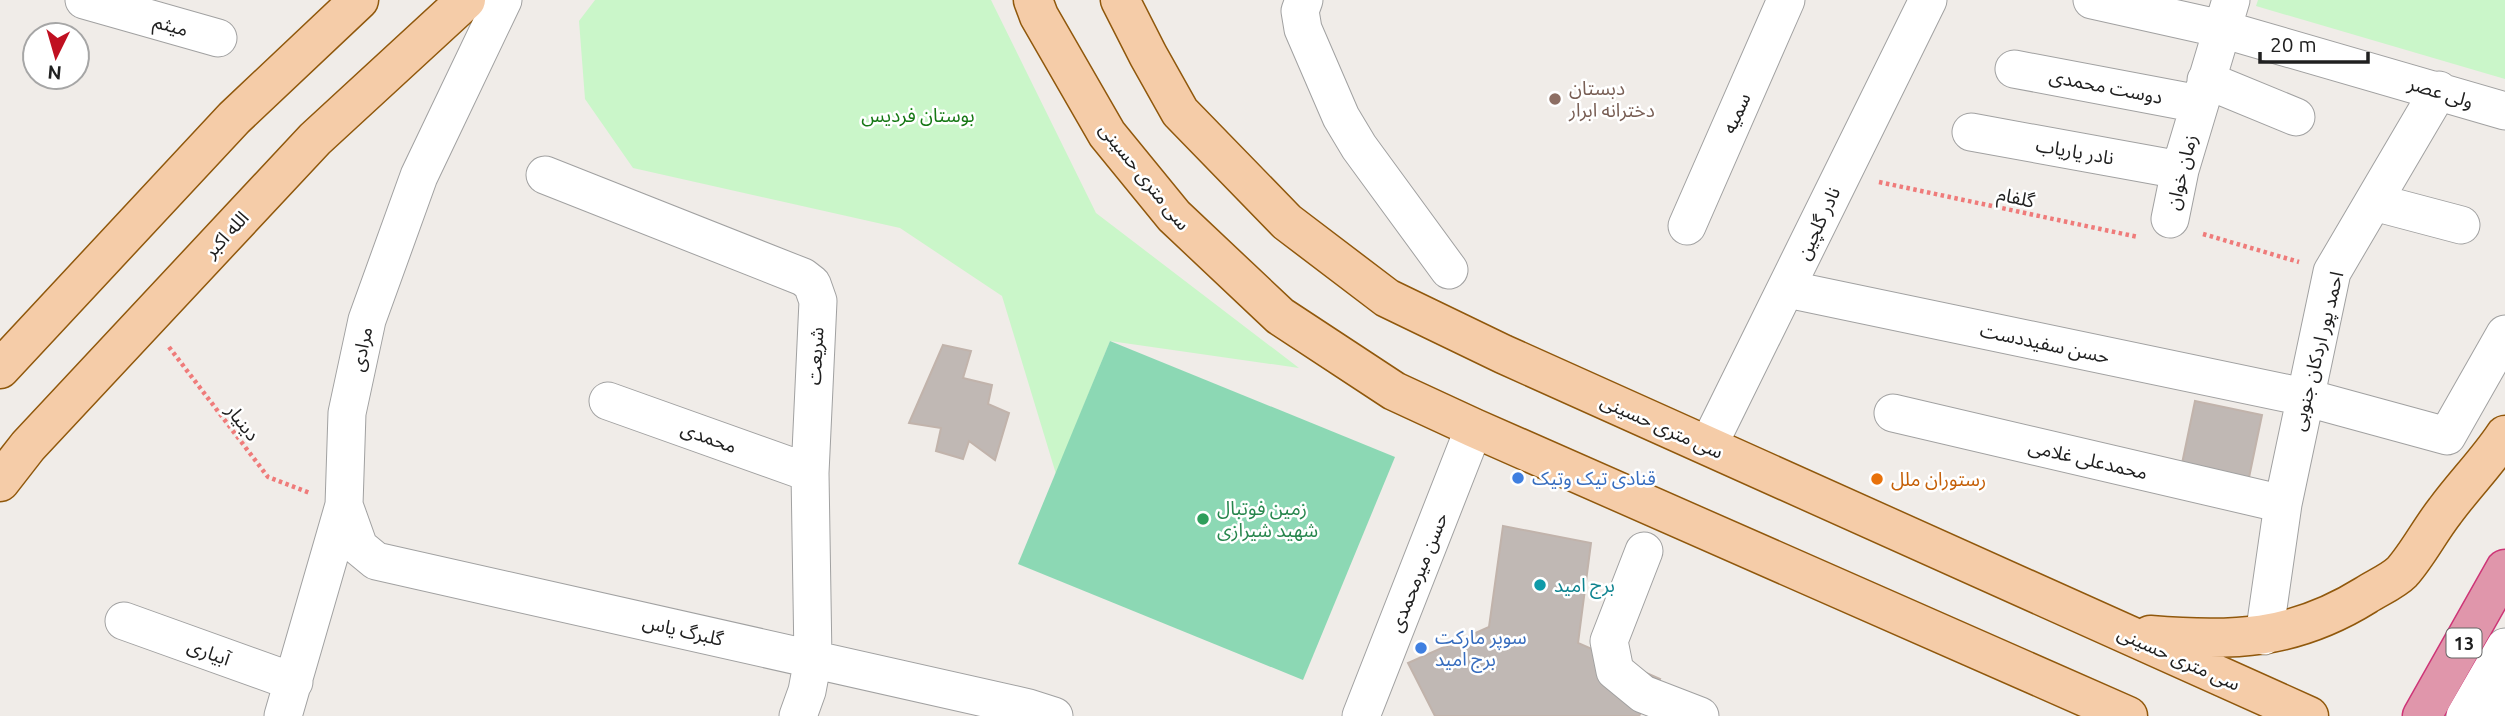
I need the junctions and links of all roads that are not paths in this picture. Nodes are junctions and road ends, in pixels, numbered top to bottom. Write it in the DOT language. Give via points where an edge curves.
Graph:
graph roads {
  1 [pos="83,0"];
  2 [pos="359,0"];
  3 [pos="466,0"];
  4 [pos="503,0"];
  5 [pos="1032,0"];
  6 [pos="1121,0"];
  7 [pos="1304,0"];
  8 [pos="1786,0"];
  9 [pos="1928,0"];
  10 [pos="2092,0"];
  11 [pos="185,14"];
  12 [pos="2227,15"];
  13 [pos="218,38"];
  14 [pos="2014,69"];
  15 [pos="2439,90"];
  16 [pos="2202,92"];
  17 [pos="2505,111"];
  18 [pos="2295,117"];
  19 [pos="1970,132"];
  20 [pos="2180,170"];
  21 [pos="545,176"];
  22 [pos="2374,202"];
  23 [pos="2169,219"];
  24 [pos="2461,225"];
  25 [pos="1686,226"];
  26 [pos="1449,270"];
  27 [pos="1787,289"];
  28 [pos="2505,334"];
  29 [pos="0,369"];
  30 [pos="2304,397"];
  31 [pos="608,401"];
  32 [pos="1893,413"];
  33 [pos="1474,428"];
  34 [pos="2505,435"];
  35 [pos="1708,446"];
  36 [pos="810,474"];
  37 [pos="0,482"];
  38 [pos="2283,504"];
  39 [pos="344,505"];
  40 [pos="1644,551"];
  41 [pos="2505,569"];
  42 [pos="124,621"];
  43 [pos="2120,632"];
  44 [pos="2264,636"];
  45 [pos="2505,647"];
  46 [pos="813,659"];
  47 [pos="288,699"];
  48 [pos="2505,703"];
  49 [pos="2123,715"];
  50 [pos="798,716"];
  51 [pos="1054,716"];
  52 [pos="1361,716"];
  53 [pos="1700,716"];
  54 [pos="2309,716"];
  55 [pos="2422,716"];
  56 [pos="2465,716"];
  57 [pos="2497,716"];
  1 -- 11 [label="street, میثم"];
  2 -- 29 [label="main road" via="234,118"];
  3 -- 37 [label="main road, الله اکبر" via="315,139 27,446"];
  4 -- 39 [label="street, مرادی" via="419,176 367,320 347,413"];
  5 -- 33 [label="main road, سی متری حسینی" via="1107,134 1184,225 1279,316 1394,391"];
  6 -- 35 [label="main road, سی متری حسینی" via="1180,112 1287,222 1377,291 1503,354"];
  7 -- 26 [label="street" via="1300,11 1303,29 1341,117"];
  8 -- 25 [label="street, سمیه"];
  9 -- 27 [label="street, نادر گلچین"];
  10 -- 12 [label="street, ولی عصر"];
  11 -- 13 [label="street, میثم"];
  12 -- 15 [label="street, ولی عصر"];
  12 -- 16 [label="street, زمان خوان"];
  14 -- 16 [label="street, دوست محمدی"];
  15 -- 17 [label="street, ولی عصر"];
  15 -- 22 [label="street, احمد پور اردکان جنوبی"];
  16 -- 18 [label="street, دوست محمدی"];
  16 -- 20 [label="street, زمان خوان"];
  19 -- 20 [label="street, نادر یاریاب"];
  20 -- 23 [label="street, زمان خوان"];
  21 -- 36 [label="street, شریعت" via="812,284 818,301"];
  22 -- 24 [label="street"];
  22 -- 30 [label="street, احمد پور اردکان جنوبی" via="2332,272"];
  27 -- 30 [label="street, حسن سفیددست"];
  27 -- 35 [label="street, نادر گلچین"];
  28 -- 30 [label="street, حسن سفیددست" via="2447,436"];
  30 -- 38 [label="street, احمد پور اردکان جنوبی"];
  31 -- 36 [label="street, محمدی"];
  32 -- 38 [label="street, محمدعلی غلامی"];
  33 -- 49 [label="main road, سی متری حسینی"];
  33 -- 52 [label="street, حسن میرمحمدی"];
  34 -- 44 [label="main road" via="2401,573 2349,606 2301,627"];
  35 -- 43 [label="main road, سی متری حسینی"];
  36 -- 46 [label="street, شریعت"];
  38 -- 44 [label="street, احمد پور اردکان جنوبی"];
  39 -- 46 [label="street, گلبرگ یاس" via="359,547 376,561"];
  39 -- 47 [label="street, مرادی"];
  40 -- 53 [label="street" via="1609,641 1615,671 1643,694"];
  41 -- 55 [label="highway, 13"];
  42 -- 47 [label="street, آبیاری"];
  43 -- 44 [label="main road" via="2200,639"];
  43 -- 54 [label="main road, سی متری حسینی"];
  45 -- 56 [label="street"];
  46 -- 50 [label="street, شریعت"];
  46 -- 51 [label="street, گلبرگ یاس"];
  48 -- 57 [label="street"];
}
